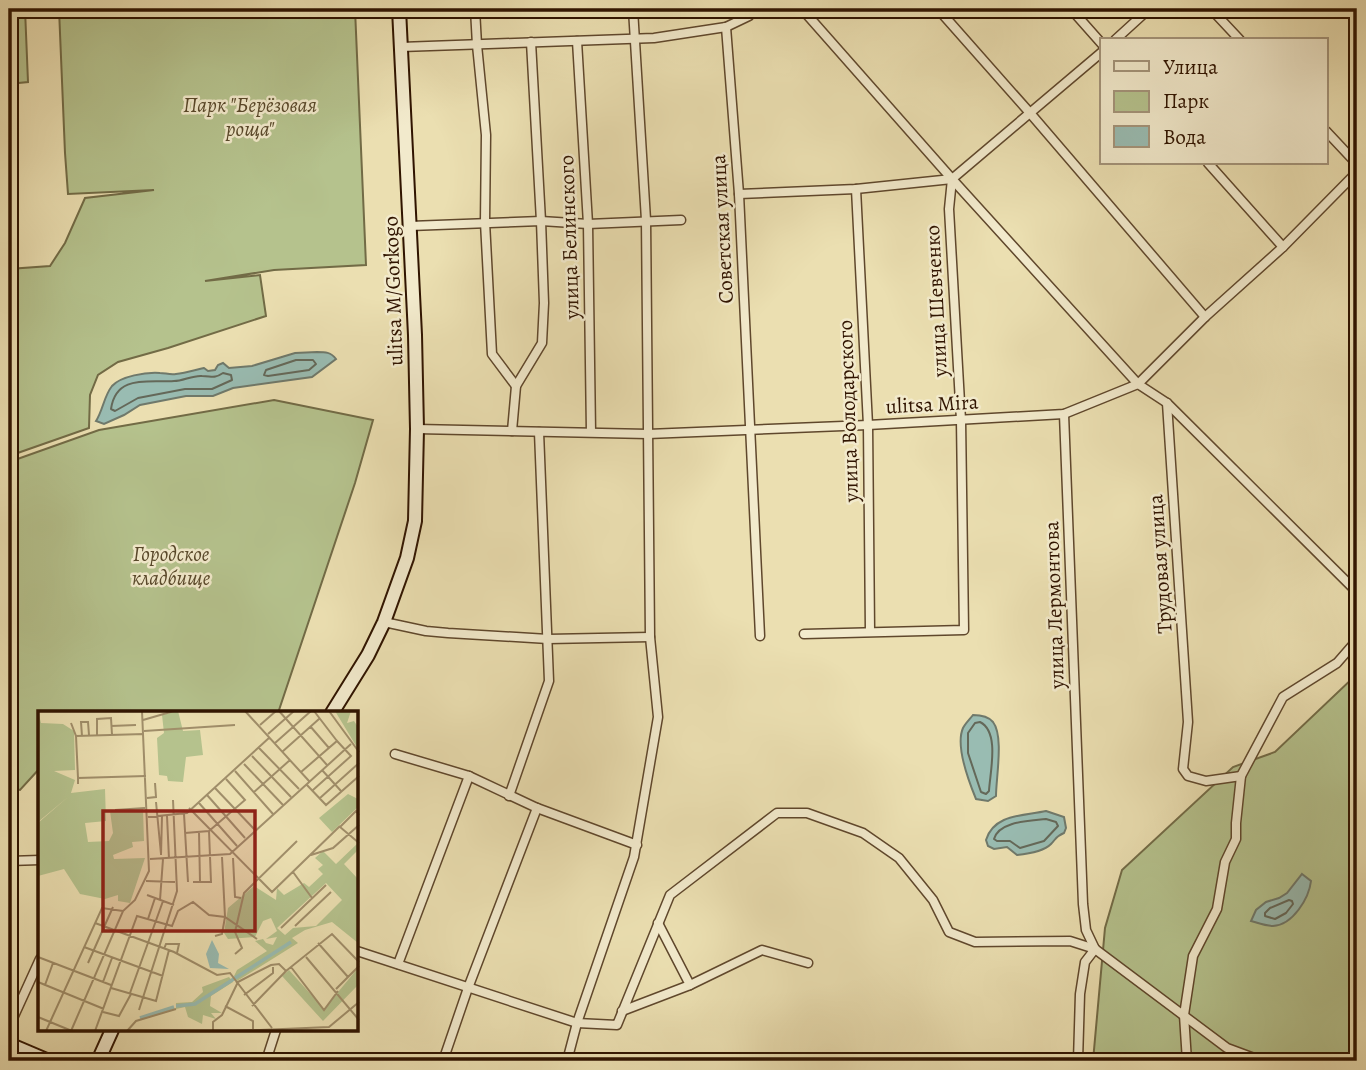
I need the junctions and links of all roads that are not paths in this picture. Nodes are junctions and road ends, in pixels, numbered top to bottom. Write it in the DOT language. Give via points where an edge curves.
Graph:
graph roads {
  1 [pos="399,9"];
  2 [pos="475,9"];
  3 [pos="633,9"];
  4 [pos="752,9"];
  5 [pos="802,9"];
  6 [pos="938,9"];
  7 [pos="1071,9"];
  8 [pos="1149,9"];
  9 [pos="1210,9"];
  10 [pos="726,27"];
  11 [pos="634,38"];
  12 [pos="1117,38"];
  13 [pos="1238,38"];
  14 [pos="577,41"];
  15 [pos="531,42"];
  16 [pos="1100,42"];
  17 [pos="477,45"];
  18 [pos="401,47"];
  19 [pos="1100,54"];
  20 [pos="1030,113"];
  21 [pos="1328,133"];
  22 [pos="1209,164"];
  23 [pos="1357,164"];
  24 [pos="1357,172"];
  25 [pos="952,179"];
  26 [pos="856,189"];
  27 [pos="739,194"];
  28 [pos="646,220"];
  29 [pos="681,220"];
  30 [pos="541,221"];
  31 [pos="485,222"];
  32 [pos="588,224"];
  33 [pos="410,226"];
  34 [pos="1283,247"];
  35 [pos="1205,317"];
  36 [pos="1138,384"];
  37 [pos="516,386"];
  38 [pos="1167,403"];
  39 [pos="1065,414"];
  40 [pos="961,420"];
  41 [pos="868,425"];
  42 [pos="417,429"];
  43 [pos="751,430"];
  44 [pos="512,431"];
  45 [pos="539,432"];
  46 [pos="591,432"];
  47 [pos="648,434"];
  48 [pos="1357,592"];
  49 [pos="384,622"];
  50 [pos="870,631"];
  51 [pos="804,634"];
  52 [pos="760,636"];
  53 [pos="650,637"];
  54 [pos="548,639"];
  55 [pos="1357,640"];
  56 [pos="333,711"];
  57 [pos="395,754"];
  58 [pos="469,776"];
  59 [pos="1241,776"];
  60 [pos="509,796"];
  61 [pos="537,808"];
  62 [pos="637,845"];
  63 [pos="38,860"];
  64 [pos="9,861"];
  65 [pos="658,923"];
  66 [pos="1095,949"];
  67 [pos="359,952"];
  68 [pos="38,963"];
  69 [pos="398,964"];
  70 [pos="808,964"];
  71 [pos="690,985"];
  72 [pos="468,988"];
  73 [pos="622,1011"];
  74 [pos="1184,1015"];
  75 [pos="577,1023"];
  76 [pos="9,1027"];
  77 [pos="111,1032"];
  78 [pos="275,1032"];
  79 [pos="9,1044"];
  80 [pos="48,1061"];
  81 [pos="98,1061"];
  82 [pos="266,1061"];
  83 [pos="443,1061"];
  84 [pos="567,1061"];
  85 [pos="1078,1061"];
  86 [pos="1187,1061"];
  87 [pos="1262,1061"];
  1 -- 18 [label="main road, ulitsa M/Gorkogo"];
  2 -- 17 [label="street"];
  3 -- 11 [label="street"];
  4 -- 10 [label="street" via="749,16"];
  5 -- 25 [label="street"];
  6 -- 20 [label="street"];
  7 -- 16 [label="street"];
  8 -- 12 [label="street"];
  9 -- 13 [label="street"];
  10 -- 11 [label="street"];
  10 -- 27 [label="street, Советская улица"];
  11 -- 14 [label="street"];
  11 -- 28 [label="street"];
  14 -- 15 [label="street"];
  14 -- 32 [label="street, улица Белинского"];
  15 -- 17 [label="street"];
  15 -- 30 [label="street"];
  17 -- 18 [label="street"];
  17 -- 31 [label="street" via="486,135"];
  18 -- 33 [label="main road, ulitsa M/Gorkogo"];
  19 -- 20 [label="street"];
  20 -- 25 [label="street"];
  20 -- 35 [label="street"];
  21 -- 23 [label="street"];
  22 -- 34 [label="street"];
  24 -- 34 [label="street, ulitsa Mira"];
  25 -- 26 [label="street"];
  25 -- 36 [label="street"];
  25 -- 40 [label="street, улица Шевченко" via="949,209"];
  26 -- 27 [label="street"];
  26 -- 41 [label="street, улица Володарского"];
  27 -- 43 [label="street, Советская улица"];
  28 -- 29 [label="street"];
  28 -- 32 [label="street"];
  28 -- 47 [label="street"];
  30 -- 31 [label="street"];
  30 -- 32 [label="street"];
  30 -- 37 [label="street" via="542,343"];
  31 -- 33 [label="street"];
  31 -- 37 [label="street" via="492,354"];
  32 -- 46 [label="street, улица Белинского"];
  33 -- 42 [label="main road, ulitsa M/Gorkogo"];
  34 -- 35 [label="street, ulitsa Mira"];
  35 -- 36 [label="street, ulitsa Mira"];
  36 -- 38 [label="street"];
  36 -- 39 [label="street, ulitsa Mira"];
  37 -- 44 [label="street"];
  38 -- 48 [label="street"];
  38 -- 59 [label="street, Трудовая улица" via="1188,722 1183,769 1188,776 1206,781"];
  39 -- 40 [label="street, ulitsa Mira"];
  39 -- 66 [label="street, улица Лермонтова" via="1083,904 1086,930"];
  40 -- 41 [label="street, ulitsa Mira"];
  40 -- 50 [label="street, улица Шевченко" via="964,630"];
  41 -- 43 [label="street, ulitsa Mira"];
  41 -- 50 [label="street, улица Володарского"];
  42 -- 44 [label="street, ulitsa Mira"];
  42 -- 49 [label="main road, ulitsa M/Gorkogo" via="415,521"];
  43 -- 47 [label="street, ulitsa Mira"];
  43 -- 52 [label="street, Советская улица"];
  44 -- 45 [label="street, ulitsa Mira"];
  45 -- 46 [label="street, ulitsa Mira"];
  45 -- 54 [label="street"];
  46 -- 47 [label="street, ulitsa Mira"];
  47 -- 53 [label="street"];
  49 -- 54 [label="street" via="448,633"];
  49 -- 56 [label="main road, ulitsa M/Gorkogo"];
  50 -- 51 [label="street"];
  53 -- 54 [label="street"];
  53 -- 62 [label="street" via="658,717"];
  54 -- 60 [label="street" via="549,681"];
  55 -- 59 [label="street" via="1337,663 1283,697"];
  57 -- 58 [label="street"];
  58 -- 60 [label="street"];
  58 -- 69 [label="street"];
  59 -- 74 [label="street" via="1236,839 1225,862 1217,909 1193,956"];
  60 -- 61 [label="street"];
  61 -- 62 [label="street"];
  61 -- 72 [label="street"];
  62 -- 75 [label="street"];
  63 -- 64 [label="street"];
  65 -- 66 [label="street" via="670,895 754,829 777,813 807,814 863,833 899,858 933,900 949,932 975,942 1070,941"];
  65 -- 71 [label="street"];
  65 -- 73 [label="street"];
  66 -- 74 [label="street"];
  66 -- 85 [label="street" via="1085,962 1080,994"];
  67 -- 69 [label="street"];
  68 -- 76 [label="street"];
  69 -- 72 [label="street"];
  70 -- 71 [label="street" via="762,950"];
  71 -- 73 [label="street"];
  72 -- 75 [label="street"];
  72 -- 83 [label="street"];
  73 -- 75 [label="street" via="617,1025"];
  74 -- 86 [label="street"];
  74 -- 87 [label="street" via="1227,1048"];
  75 -- 84 [label="street"];
  77 -- 81 [label="main road"];
  78 -- 82 [label="street"];
  79 -- 80 [label="main road"];
}
